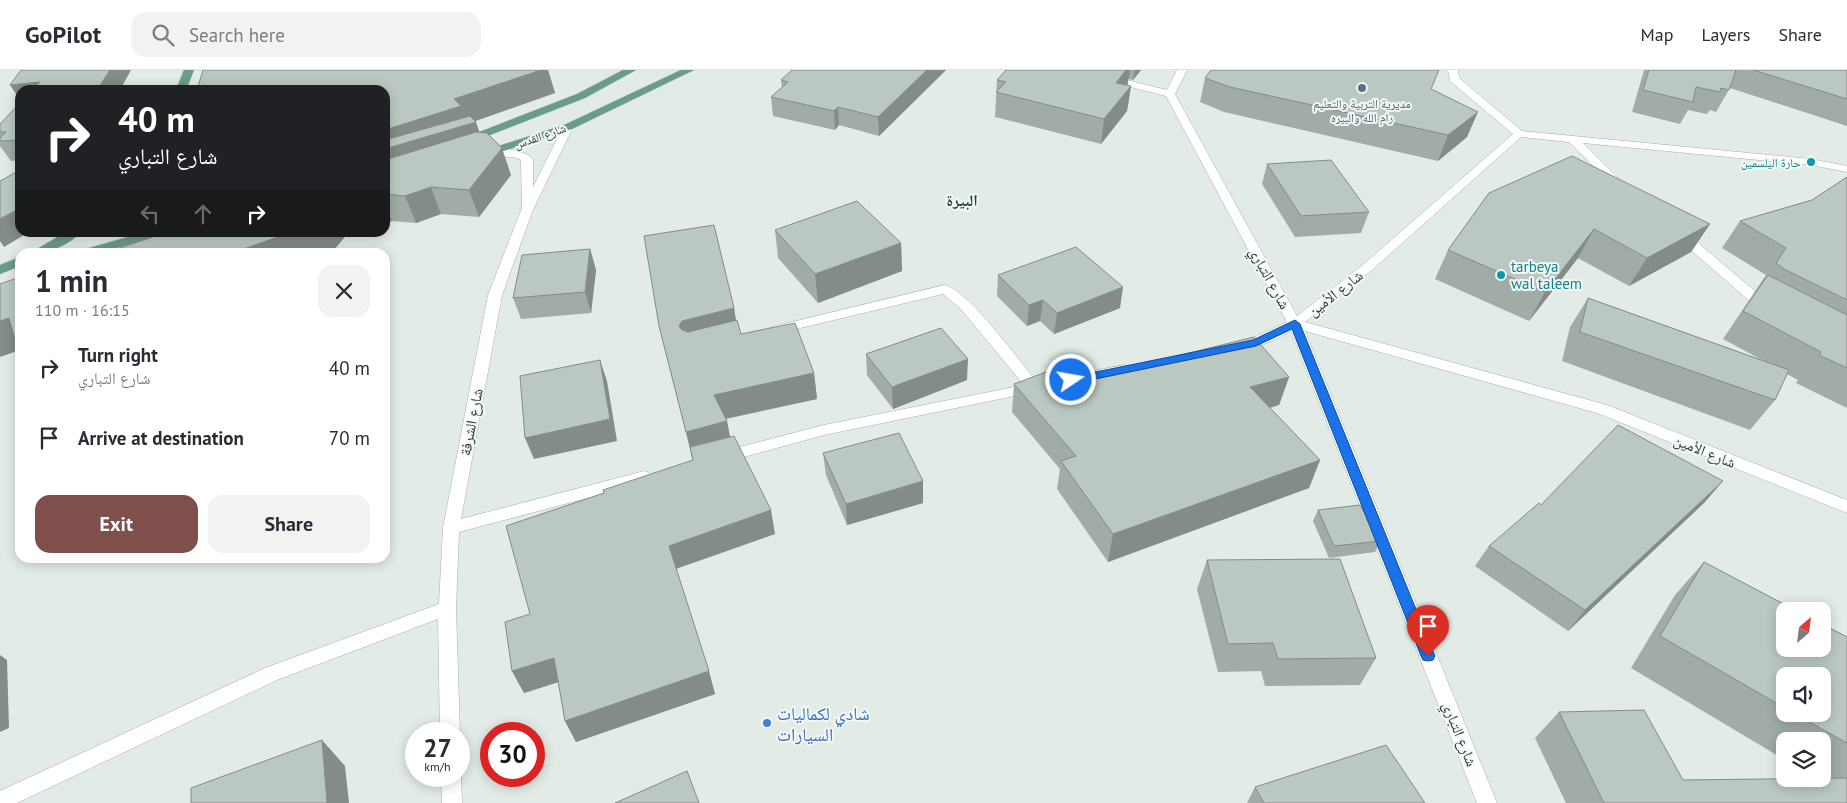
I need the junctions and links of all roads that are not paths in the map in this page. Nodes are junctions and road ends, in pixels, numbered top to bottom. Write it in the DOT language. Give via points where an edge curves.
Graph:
graph roads {
  1 [pos="189,70"];
  2 [pos="631,70"];
  3 [pos="689,70"];
  4 [pos="1074,70"];
  5 [pos="1182,70"];
  6 [pos="1453,70"];
  7 [pos="182,85"];
  8 [pos="1170,94"];
  9 [pos="568,127"];
  10 [pos="1519,134"];
  11 [pos="1572,139"];
  12 [pos="454,144"];
  13 [pos="485,154"];
  14 [pos="469,159"];
  15 [pos="1847,170"];
  16 [pos="1633,198"];
  17 [pos="527,210"];
  18 [pos="1671,227"];
  19 [pos="67,237"];
  20 [pos="132,237"];
  21 [pos="46,248"];
  22 [pos="101,248"];
  23 [pos="15,263"];
  24 [pos="0,270"];
  25 [pos="15,274"];
  26 [pos="0,278"];
  27 [pos="1782,313"];
  28 [pos="1295,324"];
  29 [pos="761,334"];
  30 [pos="1227,349"];
  31 [pos="1140,366"];
  32 [pos="1044,386"];
  33 [pos="710,460"];
  34 [pos="662,473"];
  35 [pos="1847,507"];
  36 [pos="451,528"];
  37 [pos="447,608"];
  38 [pos="450,722"];
  39 [pos="451,787"];
  40 [pos="0,801"];
  41 [pos="452,803"];
  42 [pos="1487,803"];
  1 -- 7 [label="main road"];
  2 -- 12 [label="main road, شارع القدس" via="538,114"];
  3 -- 9 [label="main road, شارع القدس"];
  4 -- 8 [label="street"];
  5 -- 8 [label="street"];
  6 -- 10 [label="street" via="1454,79"];
  8 -- 28 [label="street, شارع التباري"];
  9 -- 13 [label="main road, شارع القدس"];
  9 -- 17 [label="street, شارع الشرفة"];
  10 -- 11 [label="street"];
  10 -- 28 [label="street, شارع الأمين" via="1412,230"];
  11 -- 15 [label="street" via="1811,162"];
  11 -- 16 [label="street"];
  13 -- 14 [label="main road, شارع القدس"];
  13 -- 17 [label="street" via="512,152 527,159"];
  17 -- 36 [label="street, شارع الشرفة" via="495,295"];
  18 -- 27 [label="street" via="1758,301"];
  19 -- 21 [label="main road"];
  20 -- 22 [label="main road"];
  23 -- 24 [label="main road"];
  25 -- 26 [label="main road"];
  28 -- 30 [label="street" via="1256,343"];
  28 -- 35 [label="street, شارع الأمين" via="1602,409"];
  28 -- 42 [label="street, شارع التباري"];
  29 -- 32 [label="street" via="945,289 965,305"];
  31 -- 32 [label="street"];
  32 -- 33 [label="street" via="824,430"];
  34 -- 36 [label="street"];
  36 -- 37 [label="street, شارع الشرفة"];
  37 -- 38 [label="street, شارع الشرفة"];
  37 -- 40 [label="street" via="271,674"];
  39 -- 41 [label="street"];
}
